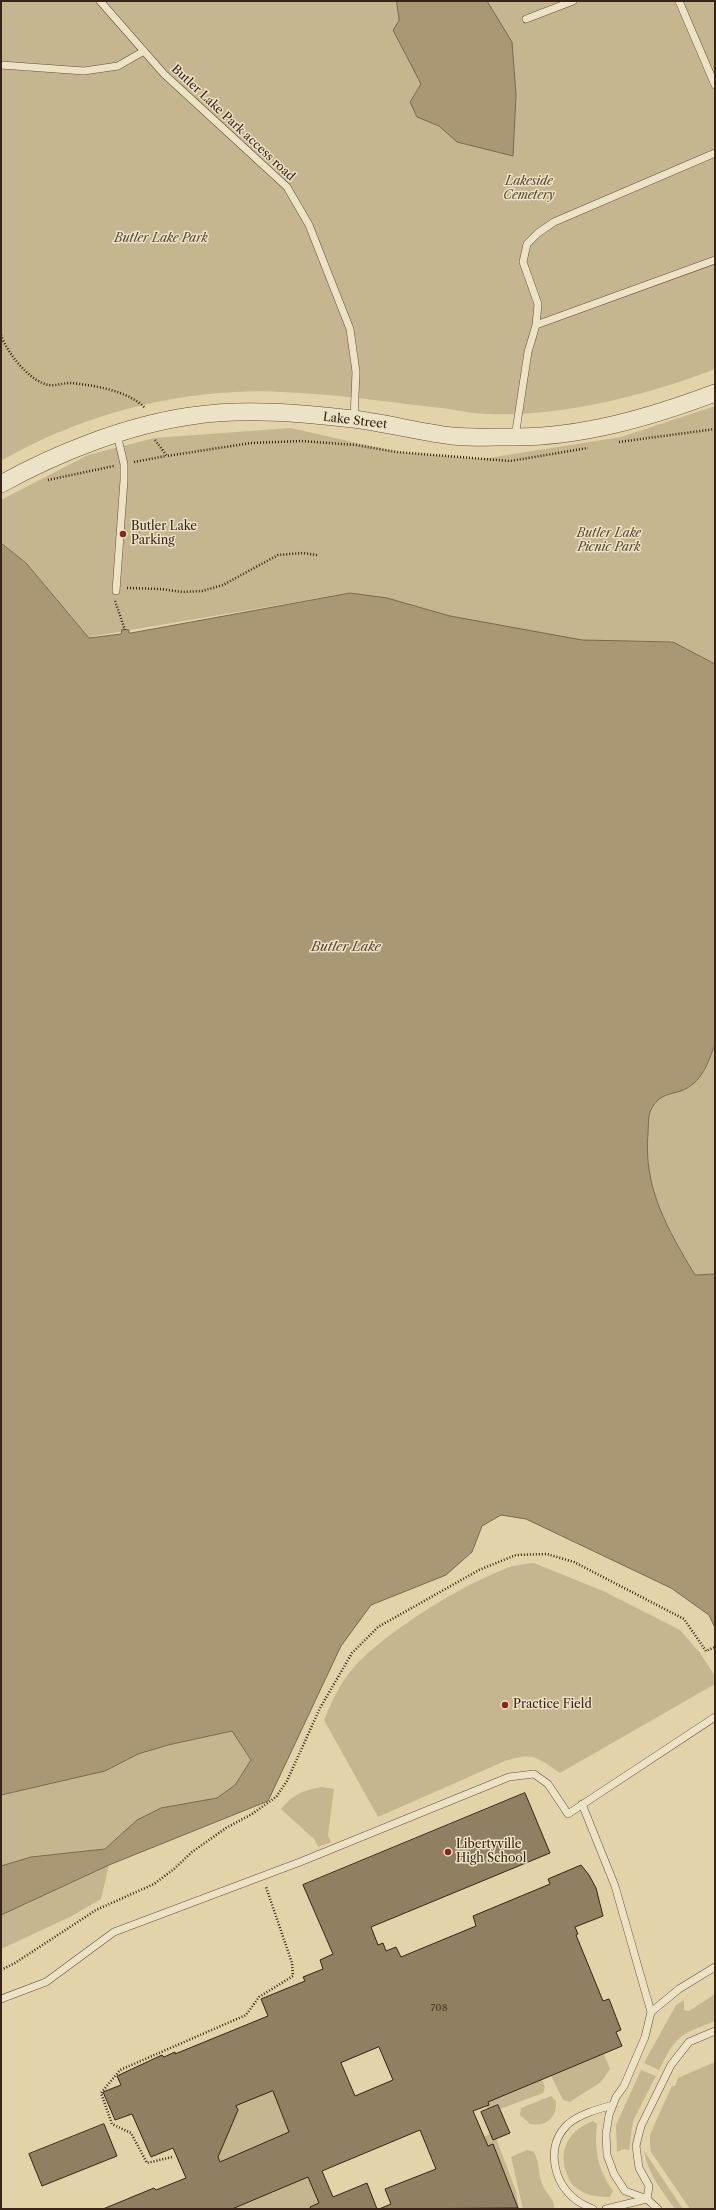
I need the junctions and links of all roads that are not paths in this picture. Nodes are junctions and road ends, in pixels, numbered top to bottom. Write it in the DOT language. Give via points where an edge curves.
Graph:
graph roads {
  1 [pos="100,1"];
  2 [pos="573,1"];
  3 [pos="679,1"];
  4 [pos="526,19"];
  5 [pos="144,51"];
  6 [pos="1,65"];
  7 [pos="715,85"];
  8 [pos="715,153"];
  9 [pos="715,260"];
  10 [pos="536,326"];
  11 [pos="715,393"];
  12 [pos="354,419"];
  13 [pos="117,434"];
  14 [pos="515,437"];
  15 [pos="1,484"];
  16 [pos="116,591"];
  17 [pos="715,1717"];
  18 [pos="582,1804"];
  19 [pos="715,1967"];
  20 [pos="1,1999"];
  21 [pos="651,2012"];
  22 [pos="715,2031"];
  23 [pos="613,2105"];
  24 [pos="647,2199"];
  25 [pos="592,2209"];
  26 [pos="606,2209"];
  27 [pos="658,2209"];
  1 -- 5 [label="lane, Butler Lake Park access road"];
  2 -- 4 [label="lane"];
  3 -- 7 [label="lane"];
  5 -- 6 [label="lane" via="118,66 84,70"];
  5 -- 12 [label="lane, Butler Lake Park access road" via="164,74 287,187 309,225 350,329 356,372"];
  8 -- 10 [label="lane" via="554,222 538,233 527,244 524,262 538,304"];
  9 -- 10 [label="lane"];
  10 -- 14 [label="lane" via="528,352"];
  11 -- 14 [label="street, Lake Street" via="607,426 556,435"];
  12 -- 13 [label="street, Lake Street" via="280,413 225,413 169,419"];
  12 -- 14 [label="street, Lake Street" via="452,436"];
  13 -- 15 [label="street, Lake Street" via="65,453"];
  13 -- 16 [label="lane" via="124,464"];
  17 -- 18 [label="lane"];
  18 -- 20 [label="lane" via="568,1814 548,1784 534,1774 509,1778 262,1877 114,1932 46,1982"];
  18 -- 21 [label="lane" via="615,1886"];
  19 -- 21 [label="lane" via="679,1989"];
  21 -- 23 [label="lane" via="645,2037"];
  22 -- 24 [label="lane" via="689,2042 671,2065 641,2126 636,2146 639,2168 649,2186"];
  23 -- 24 [label="lane" via="606,2134 608,2155 614,2174 625,2191"];
  23 -- 25 [label="lane" via="568,2124 561,2133 553,2154 560,2180 565,2188 576,2200"];
  24 -- 26 [label="lane"];
  24 -- 27 [label="lane"];
}
